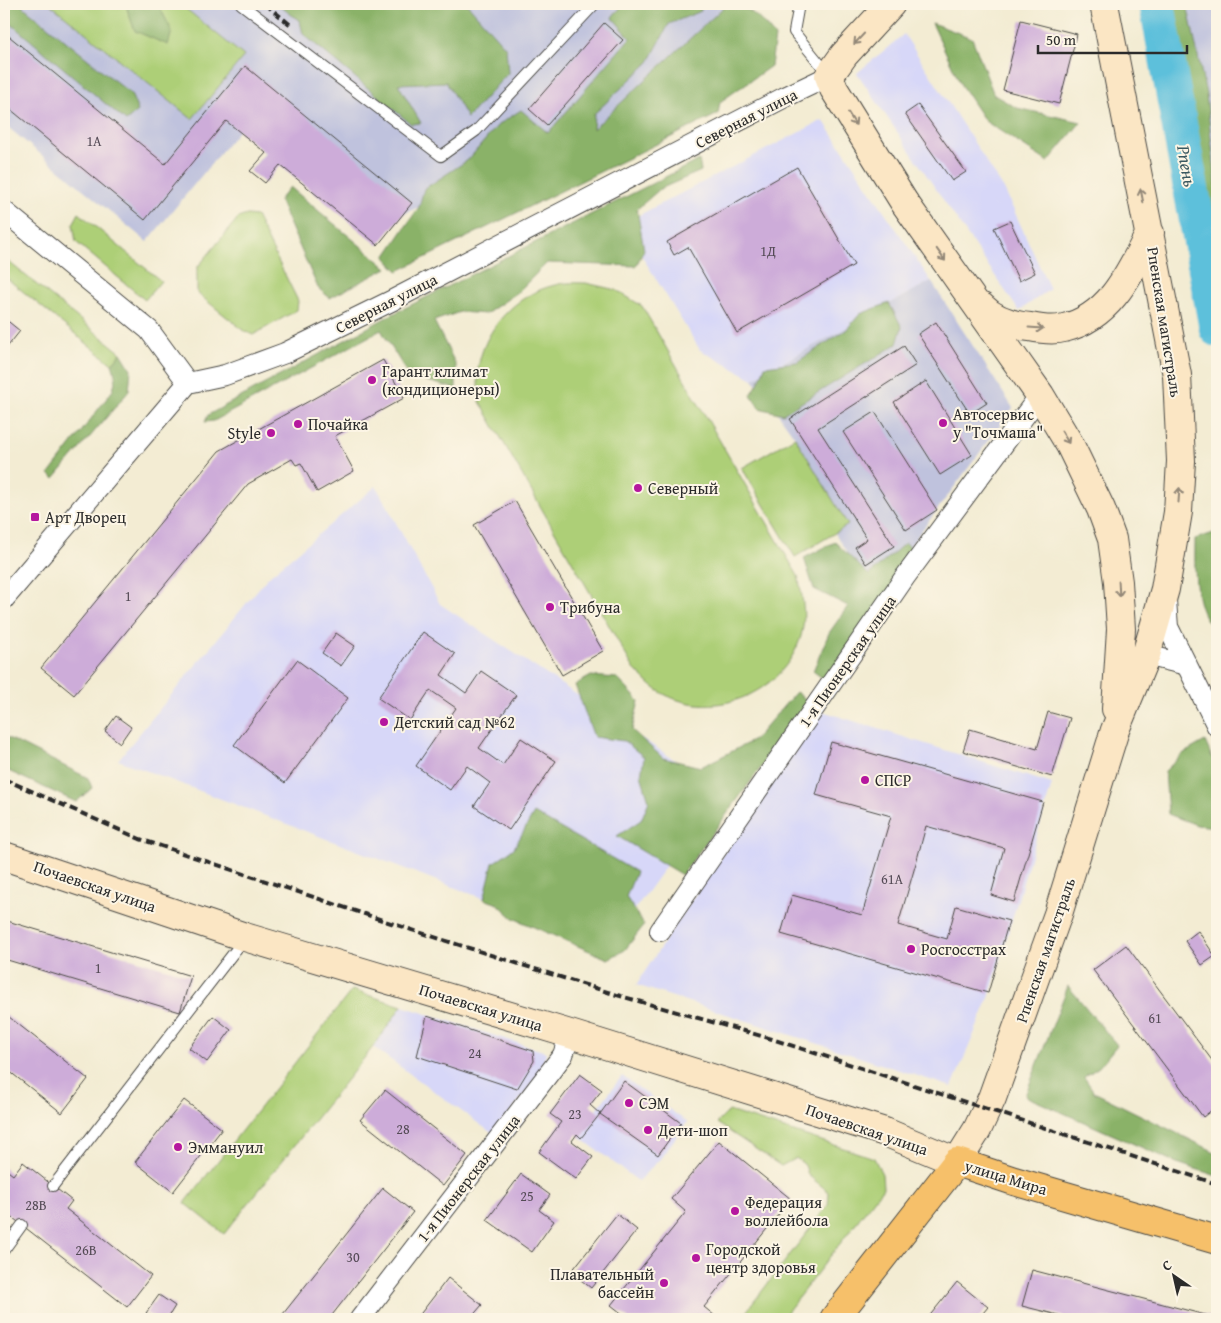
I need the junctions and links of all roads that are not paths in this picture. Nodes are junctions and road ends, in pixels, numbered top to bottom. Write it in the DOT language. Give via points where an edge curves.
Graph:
graph roads {
  1 [pos="242,4"];
  2 [pos="595,4"];
  3 [pos="798,4"];
  4 [pos="891,4"];
  5 [pos="1104,4"];
  6 [pos="830,76"];
  7 [pos="4,211"];
  8 [pos="1150,233"];
  9 [pos="965,290"];
  10 [pos="188,383"];
  11 [pos="1040,395"];
  12 [pos="1165,589"];
  13 [pos="4,599"];
  14 [pos="1146,655"];
  15 [pos="1187,666"];
  16 [pos="1217,726"];
  17 [pos="1114,730"];
  18 [pos="4,856"];
  19 [pos="660,931"];
  20 [pos="246,937"];
  21 [pos="570,1034"];
  22 [pos="957,1162"];
  23 [pos="53,1186"];
  24 [pos="22,1226"];
  25 [pos="1217,1240"];
  26 [pos="4,1250"];
  27 [pos="360,1319"];
  28 [pos="834,1319"];
  1 -- 2 [label="lane" via="441,156 476,131"];
  3 -- 6 [label="lane" via="794,32"];
  4 -- 6 [label="main road, one-way" via="844,55"];
  8 -- 5 [label="main road, Рпенская магистраль, one-way"];
  6 -- 9 [label="main road, Рпенская магистраль, one-way" via="834,89 904,202"];
  6 -- 10 [label="street, Северная улица" via="285,353"];
  7 -- 10 [label="street" via="149,330"];
  9 -- 8 [label="main road, Рпенская магистраль, one-way" via="989,314 1013,326 1062,329 1086,321 1106,305 1128,276"];
  12 -- 8 [label="main road, Рпенская магистраль, one-way" via="1178,512 1181,452 1177,375"];
  9 -- 11 [label="main road, Рпенская магистраль"];
  10 -- 13 [label="street"];
  11 -- 17 [label="main road, Рпенская магистраль, one-way" via="1070,444 1112,539 1121,629"];
  11 -- 19 [label="street, 1-я Пионерская улица" via="905,577"];
  12 -- 14 [label="main road, Рпенская магистраль"];
  12 -- 15 [label="street" via="1168,627"];
  14 -- 15 [label="street"];
  14 -- 17 [label="main road, Рпенская магистраль"];
  15 -- 16 [label="street"];
  17 -- 22 [label="main road, Рпенская магистраль" via="1058,914 1020,1022 992,1098"];
  18 -- 20 [label="main road, Почаевская улица"];
  20 -- 21 [label="main road, Почаевская улица"];
  20 -- 23 [label="lane"];
  21 -- 22 [label="main road, Почаевская улица" via="885,1132"];
  21 -- 27 [label="street, 1-я Пионерская улица" via="563,1055"];
  22 -- 25 [label="main road, улица Мира"];
  22 -- 28 [label="main road, улица Мира"];
  24 -- 26 [label="lane"];
}
